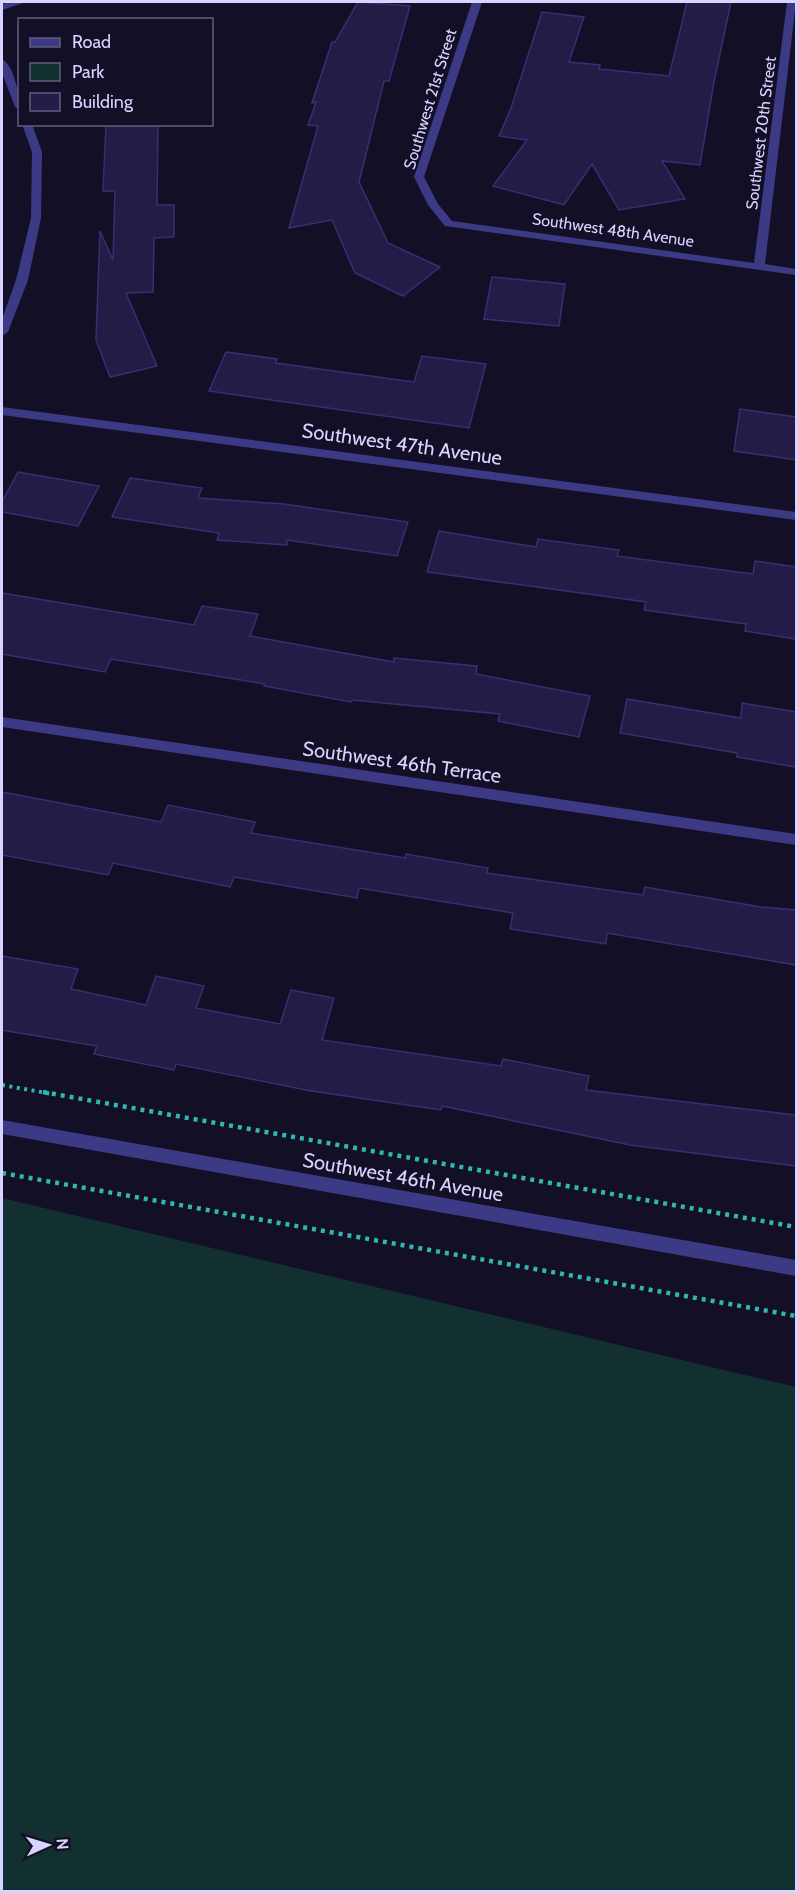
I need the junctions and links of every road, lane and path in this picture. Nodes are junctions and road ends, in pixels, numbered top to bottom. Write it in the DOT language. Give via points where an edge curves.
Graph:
graph roads {
  1 [pos="21,2"];
  2 [pos="477,2"];
  3 [pos="792,2"];
  4 [pos="2,7"];
  5 [pos="2,62"];
  6 [pos="18,102"];
  7 [pos="28,126"];
  8 [pos="433,205"];
  9 [pos="759,267"];
  10 [pos="796,272"];
  11 [pos="2,332"];
  12 [pos="2,411"];
  13 [pos="796,516"];
  14 [pos="2,722"];
  15 [pos="796,840"];
  16 [pos="2,1085"];
  17 [pos="2,1127"];
  18 [pos="2,1173"];
  19 [pos="796,1227"];
  20 [pos="796,1268"];
  21 [pos="796,1316"];
  1 -- 4 [label="street"];
  2 -- 8 [label="street, Southwest 21st Street" via="419,177"];
  3 -- 9 [label="street, Southwest 20th Street"];
  5 -- 6 [label="street"];
  7 -- 11 [label="street" via="37,152 36,218 22,280"];
  8 -- 9 [label="street, Southwest 48th Avenue" via="449,224"];
  9 -- 10 [label="street, Southwest 48th Avenue"];
  12 -- 13 [label="street, Southwest 47th Avenue"];
  14 -- 15 [label="street, Southwest 46th Terrace"];
  16 -- 19 [label="path"];
  17 -- 20 [label="street, Southwest 46th Avenue"];
  18 -- 21 [label="path"];
}
